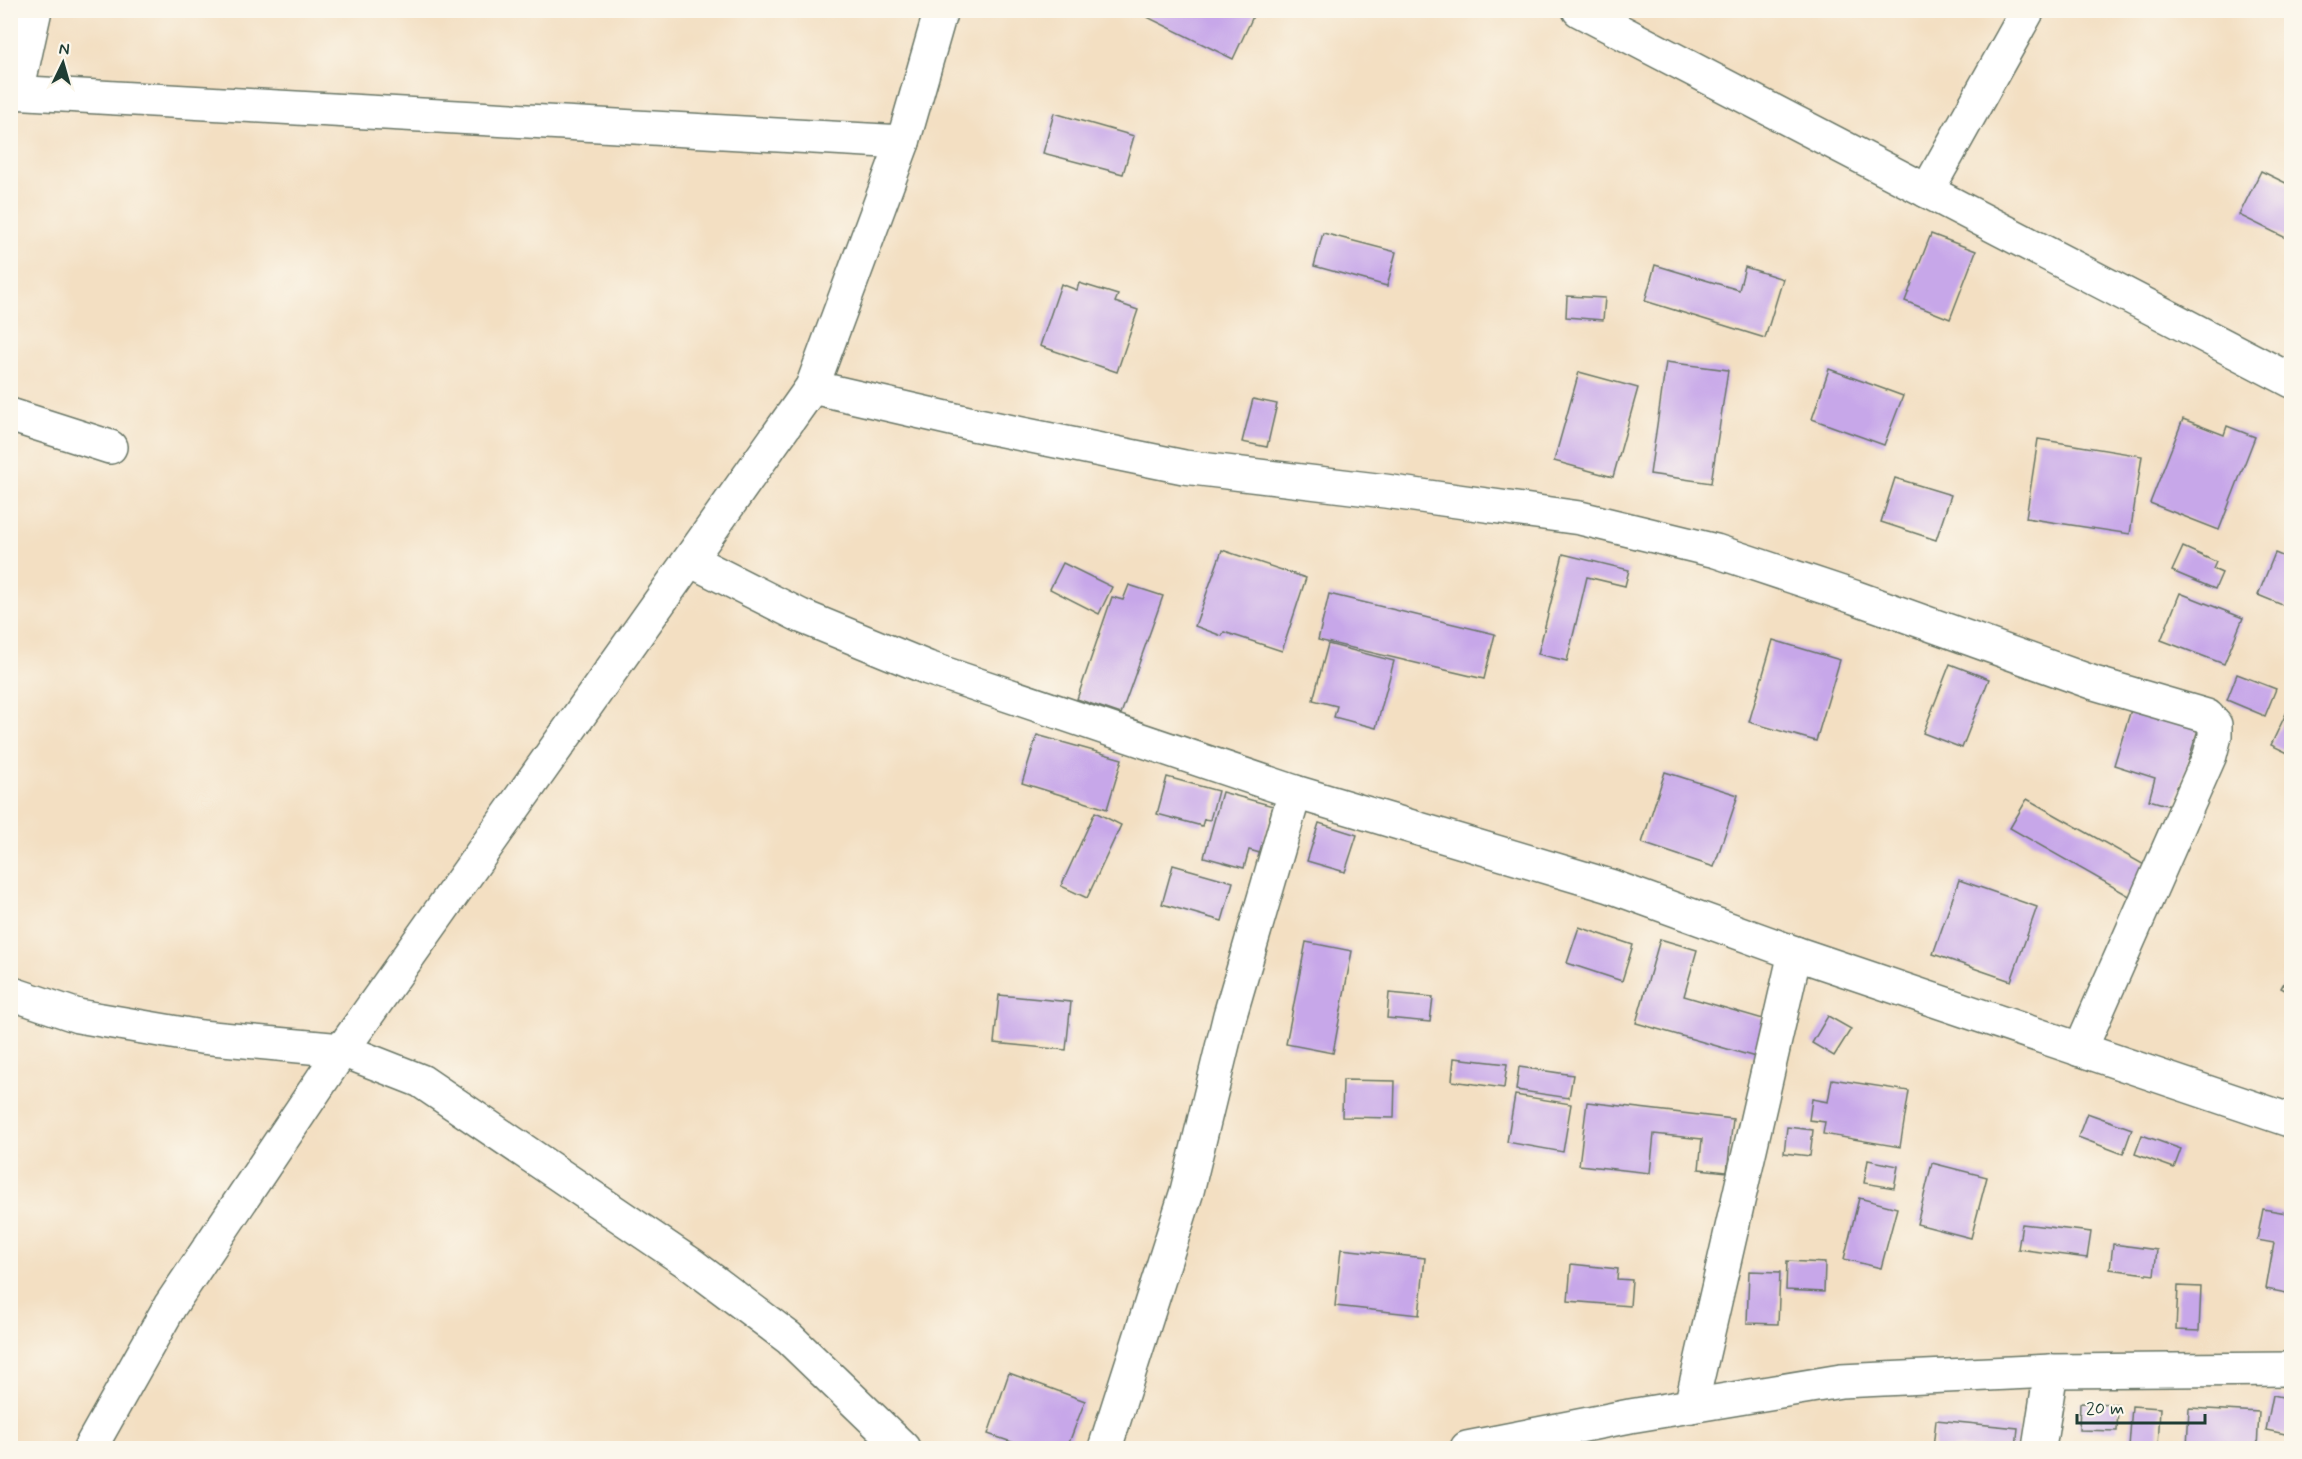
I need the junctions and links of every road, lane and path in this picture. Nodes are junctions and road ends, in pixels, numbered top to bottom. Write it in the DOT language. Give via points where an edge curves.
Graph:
graph roads {
  1 [pos="35,10"];
  2 [pos="941,10"];
  3 [pos="1579,10"];
  4 [pos="2028,10"];
  5 [pos="14,92"];
  6 [pos="903,142"];
  7 [pos="1927,191"];
  8 [pos="2290,375"];
  9 [pos="812,387"];
  10 [pos="10,415"];
  11 [pos="110,447"];
  12 [pos="690,560"];
  13 [pos="1295,792"];
  14 [pos="1795,953"];
  15 [pos="10,993"];
  16 [pos="342,1050"];
  17 [pos="2080,1050"];
  18 [pos="2292,1121"];
  19 [pos="2292,1369"];
  20 [pos="2051,1371"];
  21 [pos="1692,1406"];
  22 [pos="90,1449"];
  23 [pos="903,1449"];
  24 [pos="1105,1449"];
  25 [pos="1467,1449"];
  26 [pos="2039,1449"];
  1 -- 5 [label="street"];
  2 -- 6 [label="street"];
  3 -- 7 [label="street"];
  4 -- 7 [label="street"];
  5 -- 6 [label="street"];
  6 -- 9 [label="street"];
  7 -- 8 [label="street"];
  9 -- 12 [label="street"];
  9 -- 17 [label="street" via="1184,467 1580,518 1716,551 2094,683 2207,716 2215,725 2210,755"];
  10 -- 11 [label="street"];
  12 -- 13 [label="street" via="801,616 928,668"];
  12 -- 16 [label="street"];
  13 -- 14 [label="street" via="1610,886"];
  13 -- 24 [label="street" via="1230,1015 1187,1191"];
  14 -- 17 [label="street"];
  14 -- 21 [label="street"];
  15 -- 16 [label="street" via="78,1016 201,1037"];
  16 -- 22 [label="street" via="170,1306"];
  16 -- 23 [label="street" via="422,1081 692,1265 789,1338"];
  17 -- 18 [label="street"];
  19 -- 20 [label="street"];
  20 -- 21 [label="street" via="1841,1381"];
  20 -- 26 [label="street"];
  21 -- 25 [label="street"];
}
